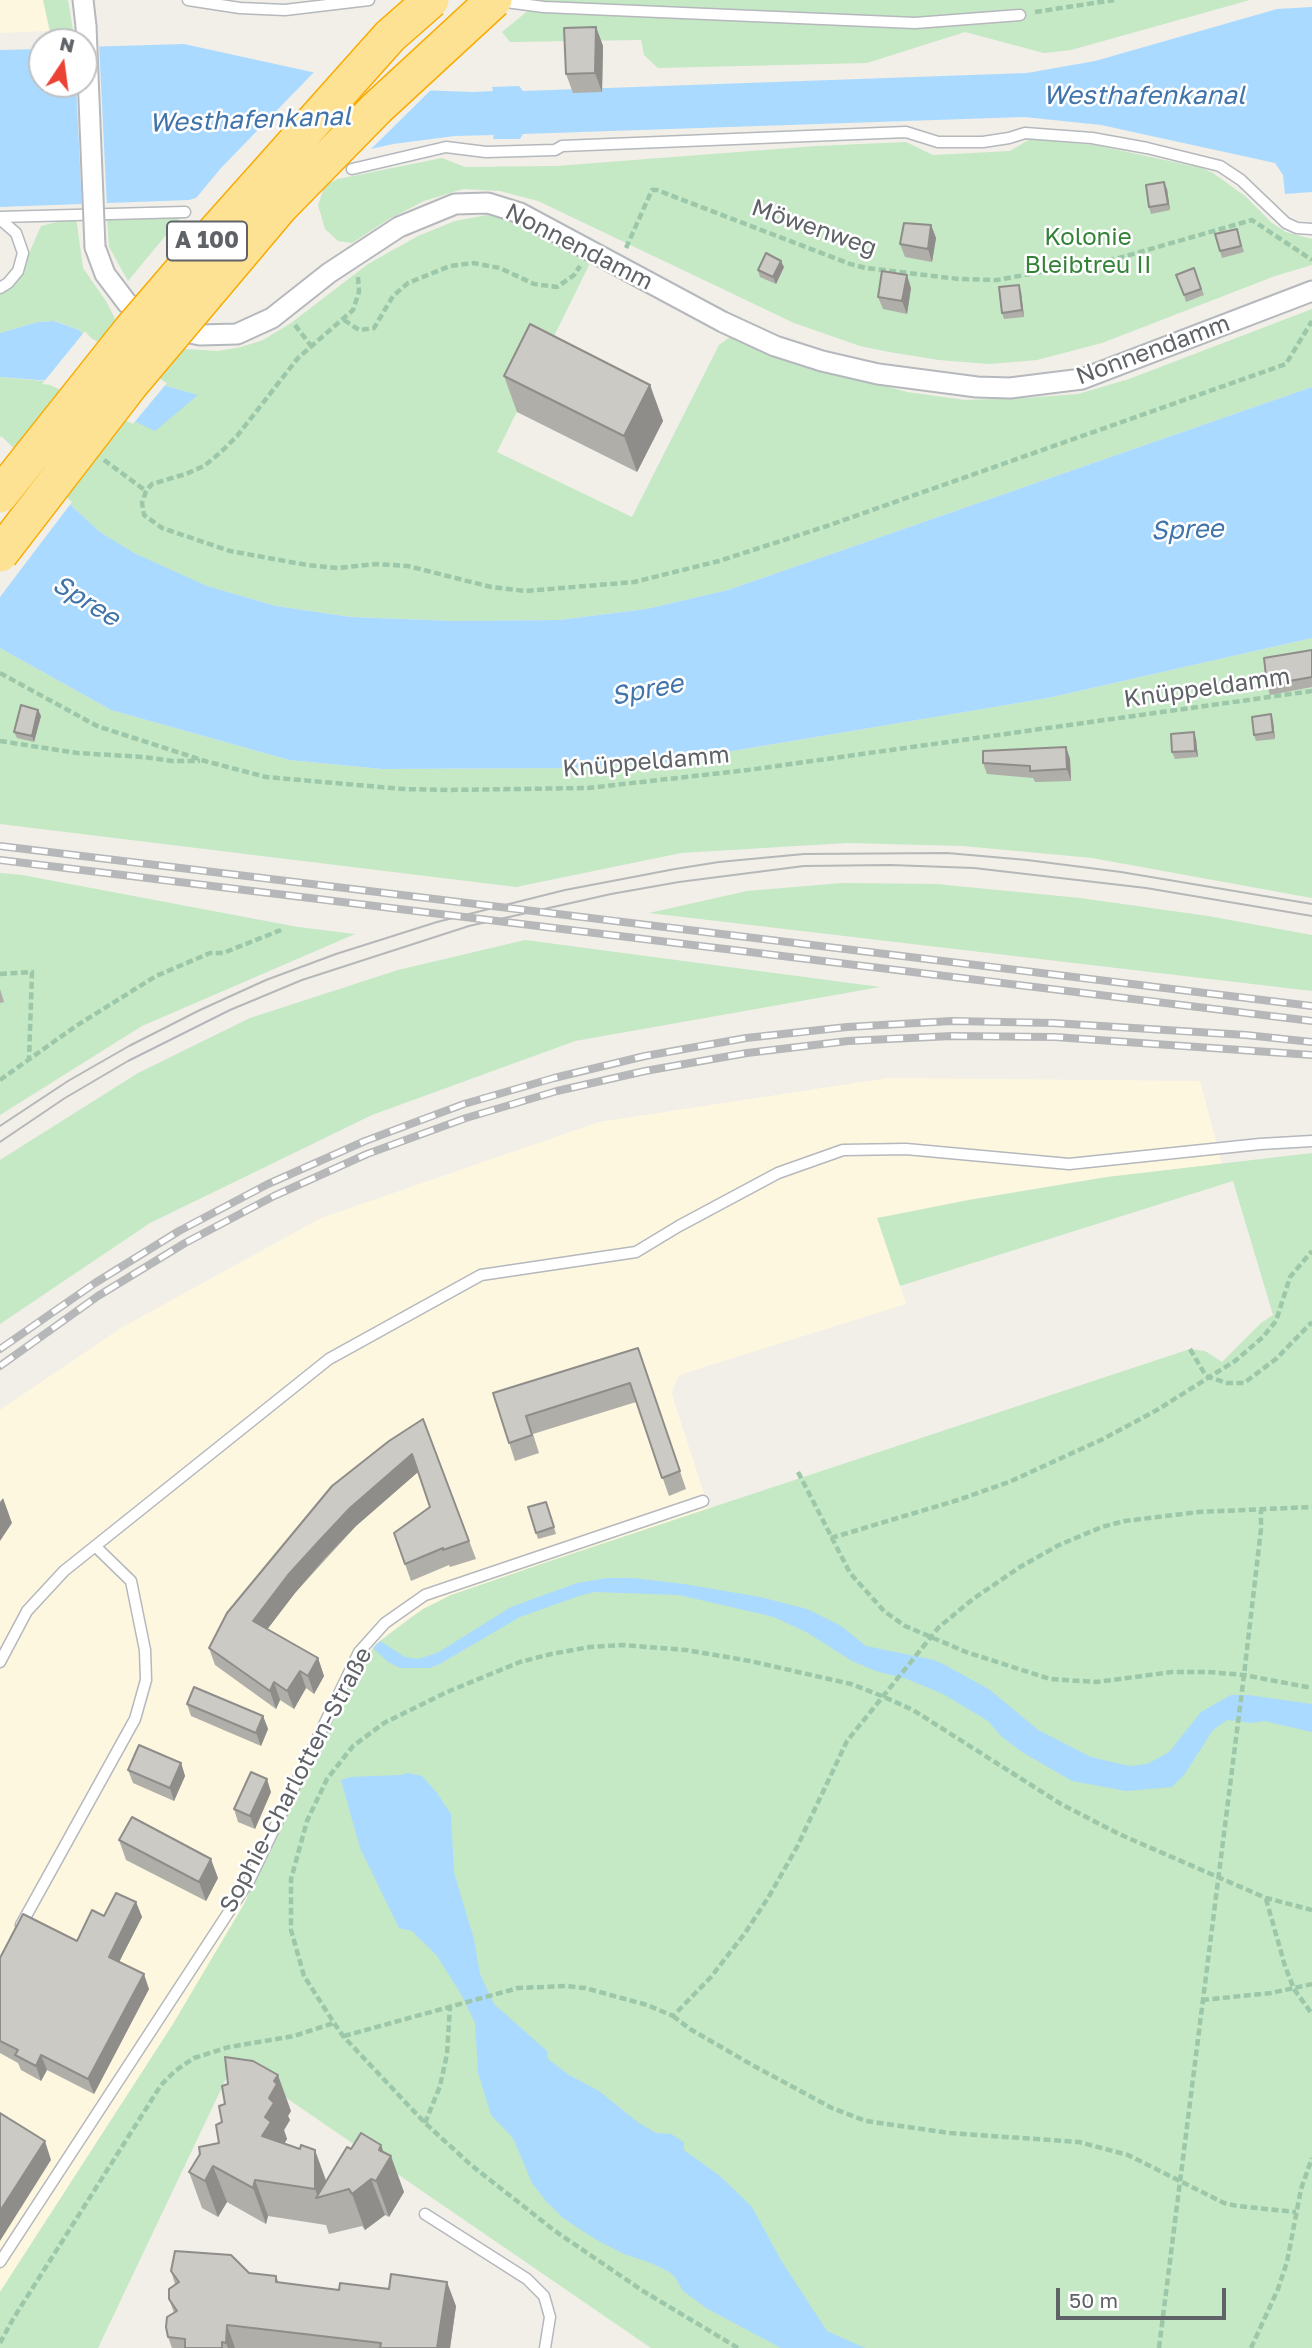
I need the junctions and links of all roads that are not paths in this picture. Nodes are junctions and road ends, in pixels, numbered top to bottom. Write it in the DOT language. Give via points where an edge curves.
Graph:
graph roads {
  1 [pos="83,0"];
  2 [pos="188,0"];
  3 [pos="369,0"];
  4 [pos="431,0"];
  5 [pos="487,0"];
  6 [pos="494,0"];
  7 [pos="1020,15"];
  8 [pos="352,169"];
  9 [pos="185,212"];
  10 [pos="0,218"];
  11 [pos="1312,229"];
  12 [pos="0,288"];
  13 [pos="1312,291"];
  14 [pos="0,495"];
  15 [pos="0,554"];
  16 [pos="1312,1141"];
  17 [pos="703,1501"];
  18 [pos="95,1546"];
  19 [pos="0,1662"];
  20 [pos="13,1939"];
  21 [pos="425,2214"];
  22 [pos="0,2262"];
  23 [pos="545,2348"];
  1 -- 13 [label="street, Nonnendamm, bridge" via="95,247 105,274 127,303 165,328 200,335 237,334 272,318 399,227 443,208 477,202 520,213 723,323 786,350 877,374 977,387 1082,379"];
  2 -- 3 [label="lane" via="285,10"];
  4 -- 14 [label="highway, A 100, bridge" via="390,36 216,231"];
  5 -- 7 [label="lane" via="544,7 915,23"];
  6 -- 15 [label="highway, A 100, bridge" via="385,99 280,207 130,384"];
  8 -- 11 [label="lane" via="446,148 541,151 562,146 906,132 938,142 983,142 1025,133 1092,138 1220,166 1286,223"];
  9 -- 10 [label="lane"];
  10 -- 12 [label="lane" via="16,233 23,253 18,271"];
  16 -- 18 [label="lane" via="1069,1164 906,1149 843,1150 778,1173 636,1252 481,1275 329,1359"];
  17 -- 22 [label="lane, Sophie-Charlotten-Straße" via="425,1595 385,1623 359,1652 249,1881"];
  18 -- 19 [label="lane" via="27,1611"];
  18 -- 20 [label="lane" via="131,1581 145,1650 146,1680 135,1719"];
  21 -- 23 [label="lane" via="527,2279 544,2296 550,2317"];
}
